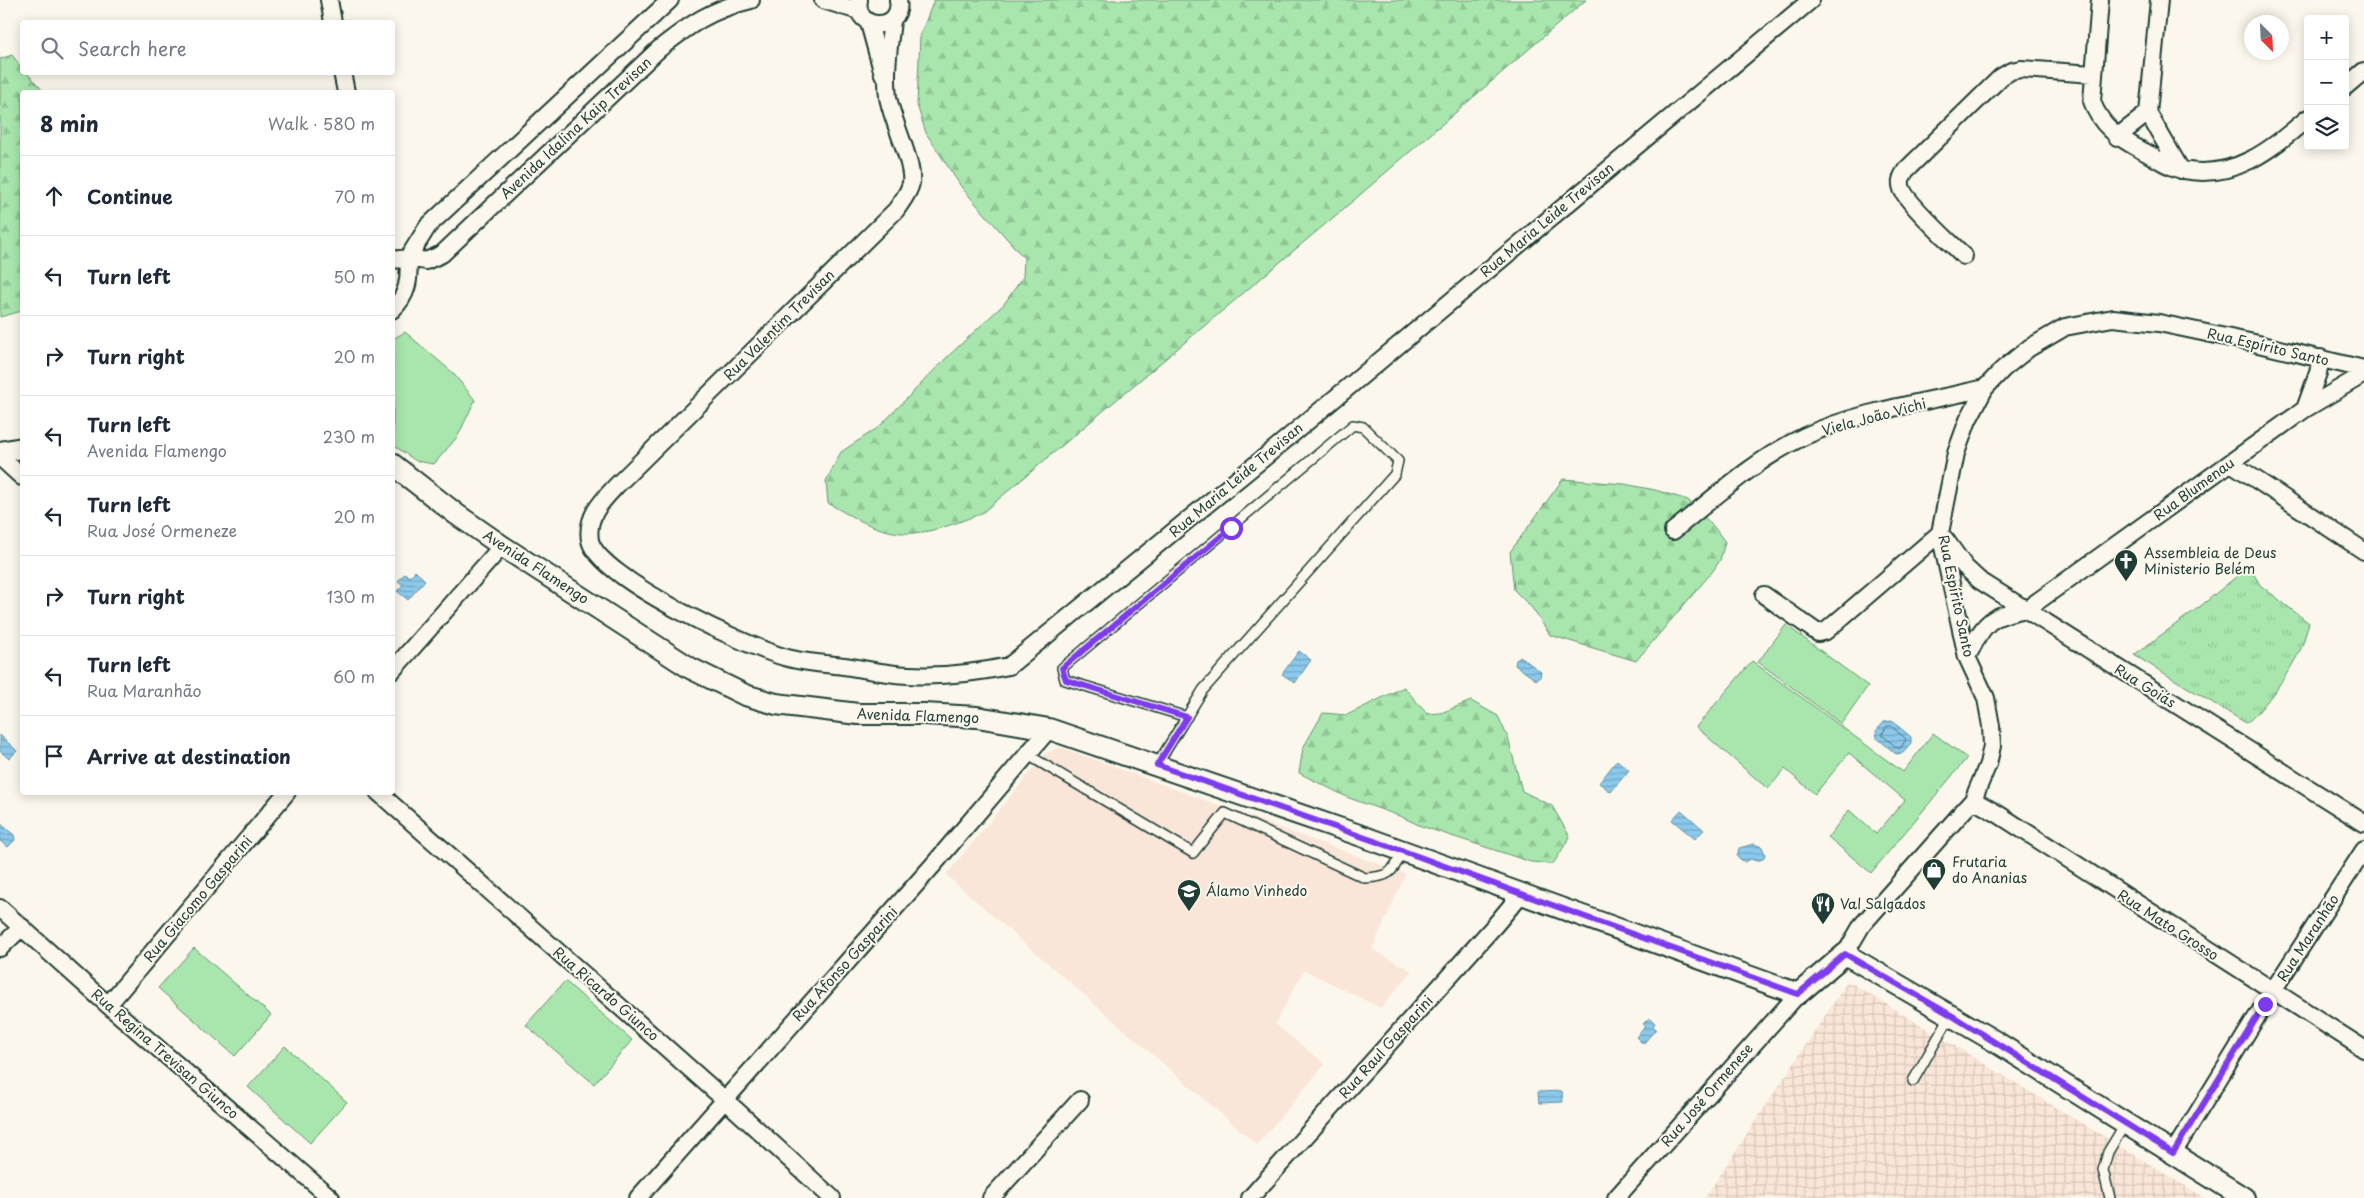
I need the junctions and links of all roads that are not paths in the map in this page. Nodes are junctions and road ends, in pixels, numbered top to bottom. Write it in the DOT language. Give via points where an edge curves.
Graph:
graph roads {
  1 [pos="329,0"];
  2 [pos="670,0"];
  3 [pos="751,0"];
  4 [pos="823,0"];
  5 [pos="1811,0"];
  6 [pos="2100,0"];
  7 [pos="2159,0"];
  8 [pos="900,1"];
  9 [pos="862,11"];
  10 [pos="333,20"];
  11 [pos="892,20"];
  12 [pos="2364,71"];
  13 [pos="2093,74"];
  14 [pos="343,75"];
  15 [pos="2349,84"];
  16 [pos="887,88"];
  17 [pos="346,90"];
  18 [pos="2148,113"];
  19 [pos="2304,121"];
  20 [pos="2117,138"];
  21 [pos="2181,170"];
  22 [pos="1964,256"];
  23 [pos="400,259"];
  24 [pos="395,307"];
  25 [pos="2321,358"];
  26 [pos="2364,369"];
  27 [pos="2364,374"];
  28 [pos="1985,388"];
  29 [pos="2306,409"];
  30 [pos="20,448"];
  31 [pos="0,452"];
  32 [pos="0,457"];
  33 [pos="2231,463"];
  34 [pos="395,466"];
  35 [pos="20,475"];
  36 [pos="1672,531"];
  37 [pos="1940,533"];
  38 [pos="591,542"];
  39 [pos="502,546"];
  40 [pos="2364,551"];
  41 [pos="1764,595"];
  42 [pos="2027,609"];
  43 [pos="1968,657"];
  44 [pos="395,668"];
  45 [pos="1187,717"];
  46 [pos="1049,728"];
  47 [pos="1028,755"];
  48 [pos="1157,765"];
  49 [pos="284,795"];
  50 [pos="381,795"];
  51 [pos="1972,800"];
  52 [pos="2364,823"];
  53 [pos="2364,850"];
  54 [pos="1403,851"];
  55 [pos="1521,894"];
  56 [pos="0,908"];
  57 [pos="22,927"];
  58 [pos="0,948"];
  59 [pos="1845,954"];
  60 [pos="2272,992"];
  61 [pos="1798,994"];
  62 [pos="108,1005"];
  63 [pos="1951,1015"];
  64 [pos="2364,1049"];
  65 [pos="1913,1081"];
  66 [pos="724,1099"];
  67 [pos="1080,1100"];
  68 [pos="2126,1124"];
  69 [pos="2173,1153"];
  70 [pos="330,1198"];
  71 [pos="638,1198"];
  72 [pos="832,1198"];
  73 [pos="991,1198"];
  74 [pos="1250,1198"];
  75 [pos="1616,1198"];
  76 [pos="2110,1198"];
  77 [pos="2244,1198"];
  1 -- 10 [label="street"];
  2 -- 23 [label="street" via="428,226"];
  3 -- 23 [label="street, Avenida Idalina Kaip Trevisan" via="722,7 688,26 659,49 442,254 426,261"];
  4 -- 9 [label="street"];
  5 -- 38 [label="street, Rua Maria Leide Trevisan" via="1266,456 1009,666 975,673 908,675 791,659 686,614 633,584 602,559"];
  6 -- 13 [label="street"];
  7 -- 18 [label="street"];
  8 -- 11 [label="street, Rua Valentim Trevisan" via="898,13"];
  9 -- 11 [label="street" via="883,25"];
  9 -- 16 [label="street, Rua Valentim Trevisan"];
  11 -- 16 [label="street, Rua Valentim Trevisan"];
  12 -- 15 [label="street"];
  13 -- 20 [label="street" via="2092,101 2096,114"];
  13 -- 22 [label="street" via="2011,71 1906,170 1900,180 1909,200"];
  14 -- 17 [label="street"];
  16 -- 38 [label="street, Rua Valentim Trevisan" via="909,168 911,181 908,193 896,210 595,509 589,526"];
  18 -- 20 [label="street"];
  18 -- 21 [label="street"];
  19 -- 21 [label="street" via="2270,150 2242,165 2211,172"];
  20 -- 21 [label="street"];
  23 -- 24 [label="street" via="410,281"];
  25 -- 26 [label="street, Rua Espírito Santo"];
  25 -- 28 [label="street, Rua Espírito Santo" via="2159,324 2113,318 2065,327 2029,348"];
  25 -- 29 [label="street"];
  27 -- 29 [label="street, Rua Blumenau"];
  28 -- 36 [label="street, Viela João Vichi" via="1855,419 1805,436 1748,471"];
  28 -- 37 [label="street, Rua Espírito Santo" via="1956,453"];
  29 -- 33 [label="street, Rua Blumenau"];
  30 -- 31 [label="street"];
  32 -- 35 [label="street"];
  33 -- 40 [label="street"];
  33 -- 42 [label="street, Rua Blumenau"];
  34 -- 39 [label="street, Avenida Flamengo"];
  37 -- 41 [label="street" via="1826,631 1818,633"];
  37 -- 42 [label="street, Rua Goiás" via="1979,580"];
  37 -- 43 [label="street, Rua Espírito Santo"];
  39 -- 44 [label="street"];
  39 -- 46 [label="street, Avenida Flamengo" via="690,668 745,695 776,704 858,714 977,717"];
  42 -- 43 [label="street" via="1993,619 1981,629"];
  42 -- 52 [label="street, Rua Goiás"];
  43 -- 51 [label="street, Rua Espírito Santo" via="1986,698 1992,746 1988,764"];
  45 -- 45 [label="lane" via="1203,690 1395,474 1398,461 1363,427 1353,425 1062,668 1066,680"];
  45 -- 48 [label="lane"];
  46 -- 47 [label="street, Rua Afonso Gasparini"];
  46 -- 48 [label="street, Avenida Flamengo"];
  47 -- 54 [label="lane" via="1193,853 1225,813 1366,878 1382,877 1393,871"];
  47 -- 66 [label="street, Rua Afonso Gasparini"];
  48 -- 54 [label="street, Avenida Flamengo"];
  49 -- 62 [label="street, Rua Giacomo Gasparini"];
  50 -- 66 [label="street, Rua Ricardo Giunco"];
  51 -- 59 [label="street, Rua Espírito Santo" via="1862,925"];
  51 -- 60 [label="street, Rua Mato Grosso"];
  53 -- 60 [label="street, Rua Maranhão"];
  54 -- 55 [label="street, Avenida Flamengo"];
  55 -- 61 [label="street, Avenida Flamengo"];
  55 -- 74 [label="street, Rua Raul Gasparini"];
  56 -- 57 [label="street, Rua Regina Trevisan Giunco"];
  57 -- 58 [label="street"];
  57 -- 62 [label="street, Rua Regina Trevisan Giunco"];
  59 -- 61 [label="street"];
  59 -- 63 [label="street"];
  60 -- 64 [label="street, Rua Mato Grosso"];
  60 -- 69 [label="street, Rua Maranhão"];
  61 -- 75 [label="street, Rua José Ormenese"];
  62 -- 70 [label="street, Rua Regina Trevisan Giunco"];
  63 -- 65 [label="lane"];
  63 -- 68 [label="street"];
  66 -- 71 [label="street, Rua Afonso Gasparini"];
  66 -- 72 [label="street, Rua Ricardo Giunco"];
  67 -- 73 [label="street"];
  68 -- 69 [label="street"];
  68 -- 76 [label="lane" via="2108,1152 2103,1170"];
  69 -- 77 [label="street"];
}
